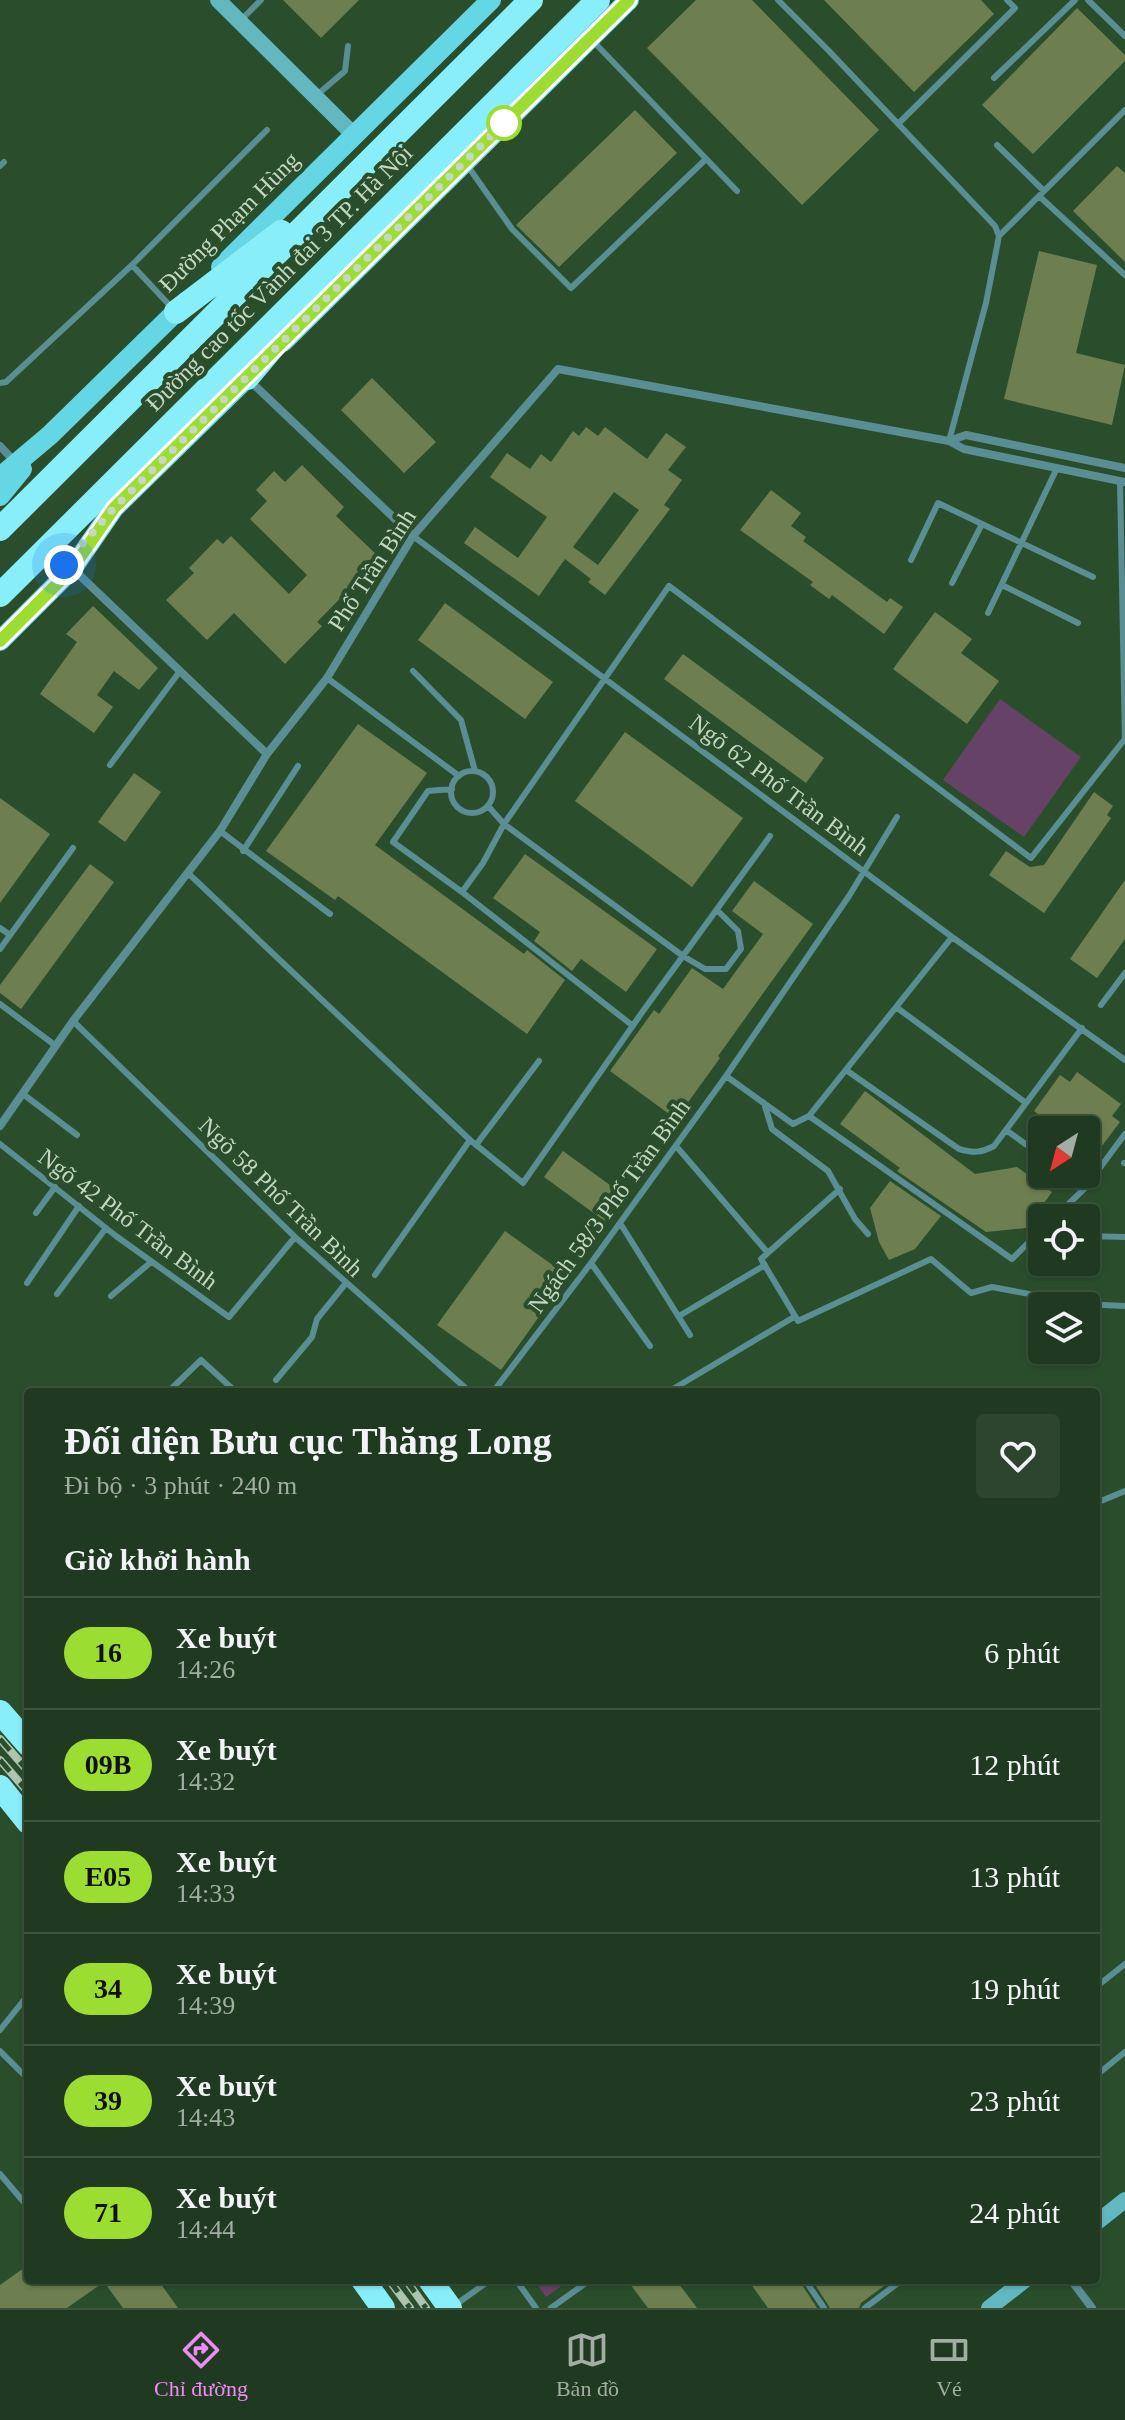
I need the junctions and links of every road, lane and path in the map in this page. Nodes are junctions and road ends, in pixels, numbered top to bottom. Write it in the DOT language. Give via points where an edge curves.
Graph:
graph roads {
  1 [pos="218,0"];
  2 [pos="261,0"];
  3 [pos="491,0"];
  4 [pos="531,0"];
  5 [pos="598,0"];
  6 [pos="629,0"];
  7 [pos="778,0"];
  8 [pos="1007,0"];
  9 [pos="1075,0"];
  10 [pos="1088,0"];
  11 [pos="240,22"];
  12 [pos="1125,36"];
  13 [pos="590,38"];
  14 [pos="348,46"];
  15 [pos="994,78"];
  16 [pos="315,96"];
  17 [pos="1125,110"];
  18 [pos="898,124"];
  19 [pos="267,130"];
  20 [pos="354,135"];
  21 [pos="997,145"];
  22 [pos="706,159"];
  23 [pos="464,162"];
  24 [pos="356,174"];
  25 [pos="737,191"];
  26 [pos="1042,194"];
  27 [pos="389,208"];
  28 [pos="999,236"];
  29 [pos="132,265"];
  30 [pos="1125,275"];
  31 [pos="176,312"];
  32 [pos="247,378"];
  33 [pos="0,383"];
  34 [pos="50,435"];
  35 [pos="949,441"];
  36 [pos="0,446"];
  37 [pos="15,462"];
  38 [pos="1057,468"];
  39 [pos="1125,468"];
  40 [pos="0,477"];
  41 [pos="1122,482"];
  42 [pos="0,496"];
  43 [pos="114,508"];
  44 [pos="982,524"];
  45 [pos="0,529"];
  46 [pos="413,536"];
  47 [pos="1022,542"];
  48 [pos="911,560"];
  49 [pos="72,569"];
  50 [pos="1093,577"];
  51 [pos="952,583"];
  52 [pos="1002,585"];
  53 [pos="0,595"];
  54 [pos="1123,610"];
  55 [pos="988,613"];
  56 [pos="1078,623"];
  57 [pos="0,628"];
  58 [pos="0,641"];
  59 [pos="1124,664"];
  60 [pos="180,671"];
  61 [pos="413,671"];
  62 [pos="327,678"];
  63 [pos="604,678"];
  64 [pos="1124,709"];
  65 [pos="1124,741"];
  66 [pos="267,754"];
  67 [pos="110,765"];
  68 [pos="298,766"];
  69 [pos="475,771"];
  70 [pos="459,776"];
  71 [pos="452,789"];
  72 [pos="488,806"];
  73 [pos="897,817"];
  74 [pos="504,824"];
  75 [pos="220,831"];
  76 [pos="770,836"];
  77 [pos="73,848"];
  78 [pos="243,851"];
  79 [pos="864,871"];
  80 [pos="189,874"];
  81 [pos="462,892"];
  82 [pos="717,910"];
  83 [pos="330,914"];
  84 [pos="0,928"];
  85 [pos="10,935"];
  86 [pos="952,937"];
  87 [pos="0,949"];
  88 [pos="683,956"];
  89 [pos="1125,973"];
  90 [pos="0,1004"];
  91 [pos="1101,1005"];
  92 [pos="896,1007"];
  93 [pos="73,1021"];
  94 [pos="633,1026"];
  95 [pos="1082,1028"];
  96 [pos="56,1046"];
  97 [pos="1125,1060"];
  98 [pos="539,1061"];
  99 [pos="846,1070"];
  100 [pos="726,1076"];
  101 [pos="23,1094"];
  102 [pos="764,1103"];
  103 [pos="1026,1103"];
  104 [pos="809,1116"];
  105 [pos="0,1126"];
  106 [pos="1006,1130"];
  107 [pos="1125,1134"];
  108 [pos="77,1135"];
  109 [pos="473,1143"];
  110 [pos="0,1144"];
  111 [pos="676,1146"];
  112 [pos="1028,1146"];
  113 [pos="1100,1168"];
  114 [pos="55,1187"];
  115 [pos="1085,1188"];
  116 [pos="840,1189"];
  117 [pos="1068,1204"];
  118 [pos="79,1206"];
  119 [pos="36,1213"];
  120 [pos="620,1223"];
  121 [pos="106,1228"];
  122 [pos="868,1234"];
  123 [pos="1100,1236"];
  124 [pos="295,1237"];
  125 [pos="1125,1237"];
  126 [pos="1028,1243"];
  127 [pos="768,1253"];
  128 [pos="151,1262"];
  129 [pos="591,1263"];
  130 [pos="765,1265"];
  131 [pos="375,1275"];
  132 [pos="27,1283"];
  133 [pos="346,1283"];
  134 [pos="57,1294"];
  135 [pos="111,1296"];
  136 [pos="1125,1306"];
  137 [pos="679,1316"];
  138 [pos="794,1317"];
  139 [pos="690,1335"];
  140 [pos="650,1346"];
  141 [pos="276,1380"];
  142 [pos="172,1388"];
  143 [pos="232,1388"];
  144 [pos="465,1388"];
  145 [pos="496,1388"];
  146 [pos="675,1388"];
  147 [pos="1125,1491"];
  148 [pos="1100,1501"];
  149 [pos="0,1712"];
  150 [pos="24,1739"];
  151 [pos="0,1787"];
  152 [pos="24,1817"];
  153 [pos="1125,1964"];
  154 [pos="1100,1984"];
  155 [pos="24,2000"];
  156 [pos="0,2030"];
  157 [pos="0,2051"];
  158 [pos="1125,2052"];
  159 [pos="1100,2072"];
  160 [pos="24,2075"];
  161 [pos="0,2174"];
  162 [pos="1125,2200"];
  163 [pos="24,2202"];
  164 [pos="1100,2220"];
  165 [pos="366,2284"];
  166 [pos="433,2284"];
  167 [pos="484,2284"];
  168 [pos="519,2284"];
  169 [pos="584,2284"];
  170 [pos="808,2284"];
  171 [pos="897,2284"];
  172 [pos="1020,2284"];
  173 [pos="1074,2284"];
  174 [pos="383,2308"];
  175 [pos="451,2308"];
  176 [pos="536,2308"];
  177 [pos="551,2308"];
  178 [pos="824,2308"];
  179 [pos="865,2308"];
  180 [pos="989,2308"];
  181 [pos="1092,2308"];
  1 -- 11 [label="street"];
  2 -- 11 [label="lane"];
  3 -- 20 [label="main road, Đường Phạm Hùng"];
  4 -- 24 [label="highway, Đường cao tốc Vành đai 3 TP. Hà Nội"];
  5 -- 27 [label="highway, Đường cao tốc Vành đai 3 TP. Hà Nội"];
  6 -- 13 [label="main road"];
  7 -- 18 [label="lane"];
  8 -- 18 [label="lane" via="1015,8"];
  9 -- 15 [label="lane"];
  10 -- 12 [label="lane"];
  11 -- 16 [label="street"];
  13 -- 22 [label="lane"];
  13 -- 23 [label="main road"];
  14 -- 16 [label="lane" via="345,71"];
  16 -- 20 [label="street"];
  17 -- 26 [label="lane"];
  18 -- 28 [label="lane"];
  19 -- 29 [label="lane"];
  20 -- 31 [label="main road, Đường Phạm Hùng"];
  21 -- 26 [label="lane"];
  22 -- 23 [label="lane" via="571,288 512,229"];
  22 -- 25 [label="lane"];
  23 -- 32 [label="main road"];
  24 -- 31 [label="highway"];
  24 -- 45 [label="highway, Đường cao tốc Vành đai 3 TP. Hà Nội"];
  26 -- 28 [label="lane"];
  26 -- 30 [label="lane"];
  27 -- 32 [label="highway"];
  27 -- 53 [label="highway, Đường cao tốc Vành đai 3 TP. Hà Nội"];
  28 -- 35 [label="lane"];
  29 -- 31 [label="lane"];
  29 -- 33 [label="lane"];
  31 -- 34 [label="main road, Đường Phạm Hùng"];
  32 -- 43 [label="main road"];
  32 -- 46 [label="street"];
  34 -- 37 [label="main road, Đường Phạm Hùng"];
  34 -- 42 [label="main road"];
  35 -- 38 [label="street, Phố Trần Bình" via="964,449"];
  35 -- 39 [label="street, Phố Trần Bình" via="966,435"];
  35 -- 46 [label="street, Phố Trần Bình" via="558,369"];
  36 -- 37 [label="street"];
  37 -- 40 [label="main road, Đường Phạm Hùng"];
  38 -- 41 [label="street, Phố Trần Bình"];
  38 -- 47 [label="lane"];
  41 -- 54 [label="lane"];
  43 -- 49 [label="main road"];
  43 -- 57 [label="main road"];
  44 -- 47 [label="lane"];
  44 -- 48 [label="lane" via="938,503"];
  44 -- 51 [label="lane"];
  46 -- 62 [label="street, Phố Trần Bình"];
  46 -- 63 [label="lane, Ngõ 62 Phố Trần Bình"];
  47 -- 50 [label="lane"];
  47 -- 52 [label="lane"];
  49 -- 58 [label="main road"];
  49 -- 60 [label="street"];
  52 -- 55 [label="lane"];
  52 -- 56 [label="lane"];
  54 -- 59 [label="lane"];
  59 -- 64 [label="lane"];
  60 -- 66 [label="street"];
  60 -- 67 [label="lane"];
  61 -- 69 [label="lane" via="461,720"];
  62 -- 66 [label="street, Phố Trần Bình"];
  62 -- 70 [label="lane"];
  63 -- 65 [label="lane" via="669,586 1031,858"];
  63 -- 74 [label="lane"];
  63 -- 79 [label="lane, Ngõ 62 Phố Trần Bình"];
  64 -- 65 [label="lane"];
  66 -- 75 [label="street, Phố Trần Bình"];
  68 -- 78 [label="lane"];
  69 -- 70 [label="lane"];
  69 -- 72 [label="lane" via="493,788"];
  70 -- 71 [label="lane"];
  71 -- 72 [label="lane" via="454,803 464,811 477,813"];
  71 -- 81 [label="lane" via="428,791 393,842"];
  72 -- 74 [label="lane"];
  73 -- 79 [label="lane, Ngách 58/3 Phố Trần Bình"];
  74 -- 81 [label="lane"];
  74 -- 88 [label="lane"];
  75 -- 78 [label="lane"];
  75 -- 80 [label="street, Phố Trần Bình"];
  76 -- 82 [label="lane"];
  77 -- 85 [label="lane"];
  78 -- 83 [label="lane"];
  79 -- 86 [label="lane, Ngõ 62 Phố Trần Bình"];
  79 -- 100 [label="lane, Ngách 58/3 Phố Trần Bình"];
  80 -- 93 [label="street, Phố Trần Bình"];
  80 -- 109 [label="lane"];
  81 -- 94 [label="lane"];
  82 -- 88 [label="lane"];
  82 -- 88 [label="lane" via="738,931 741,949 726,969 705,969"];
  84 -- 85 [label="lane"];
  85 -- 87 [label="lane"];
  86 -- 92 [label="lane"];
  86 -- 95 [label="lane, Ngõ 62 Phố Trần Bình"];
  88 -- 94 [label="lane"];
  89 -- 91 [label="lane"];
  90 -- 96 [label="lane"];
  92 -- 99 [label="lane"];
  92 -- 103 [label="lane"];
  93 -- 96 [label="street, Phố Trần Bình"];
  93 -- 124 [label="lane, Ngõ 58 Phố Trần Bình"];
  94 -- 109 [label="lane" via="523,1183"];
  95 -- 97 [label="lane, Ngõ 62 Phố Trần Bình"];
  95 -- 103 [label="lane"];
  96 -- 101 [label="street, Phố Trần Bình"];
  98 -- 109 [label="lane"];
  99 -- 104 [label="lane"];
  99 -- 106 [label="lane" via="959,1149 985,1151"];
  100 -- 102 [label="lane"];
  100 -- 111 [label="lane, Ngách 58/3 Phố Trần Bình"];
  101 -- 105 [label="street, Phố Trần Bình"];
  101 -- 108 [label="lane"];
  102 -- 104 [label="lane" via="793,1124"];
  102 -- 116 [label="lane" via="772,1129 828,1171"];
  103 -- 106 [label="lane"];
  104 -- 126 [label="lane" via="1012,1259"];
  106 -- 112 [label="lane"];
  107 -- 113 [label="lane"];
  109 -- 131 [label="lane"];
  110 -- 114 [label="lane, Ngõ 42 Phố Trần Bình"];
  111 -- 120 [label="lane, Ngách 58/3 Phố Trần Bình"];
  111 -- 127 [label="lane"];
  114 -- 118 [label="lane, Ngõ 42 Phố Trần Bình"];
  114 -- 119 [label="lane"];
  115 -- 117 [label="lane"];
  116 -- 122 [label="lane"];
  116 -- 127 [label="lane"];
  118 -- 121 [label="lane, Ngõ 42 Phố Trần Bình"];
  118 -- 132 [label="lane"];
  120 -- 129 [label="lane, Ngách 58/3 Phố Trần Bình"];
  120 -- 137 [label="lane"];
  121 -- 128 [label="lane, Ngõ 42 Phố Trần Bình"];
  121 -- 134 [label="lane"];
  123 -- 125 [label="lane"];
  124 -- 128 [label="lane, Ngõ 42 Phố Trần Bình" via="229,1317"];
  124 -- 133 [label="lane, Ngõ 58 Phố Trần Bình"];
  127 -- 130 [label="lane" via="761,1259"];
  128 -- 135 [label="lane"];
  129 -- 140 [label="lane"];
  129 -- 145 [label="lane, Ngách 58/3 Phố Trần Bình"];
  130 -- 137 [label="lane"];
  130 -- 138 [label="lane"];
  133 -- 141 [label="lane" via="317,1319 312,1337"];
  133 -- 144 [label="lane, Ngõ 58 Phố Trần Bình"];
  136 -- 138 [label="lane" via="1082,1304 992,1287 971,1293 931,1259 798,1321"];
  137 -- 139 [label="lane"];
  138 -- 146 [label="lane"];
  142 -- 143 [label="lane" via="201,1360"];
  147 -- 148 [label="lane"];
  149 -- 150 [label="highway"];
  151 -- 152 [label="highway"];
  153 -- 154 [label="lane"];
  155 -- 156 [label="lane"];
  157 -- 160 [label="lane"];
  158 -- 159 [label="lane"];
  161 -- 163 [label="lane"];
  162 -- 164 [label="street"];
  165 -- 174 [label="highway"];
  166 -- 175 [label="highway"];
  167 -- 175 [label="lane"];
  168 -- 176 [label="lane"];
  169 -- 177 [label="lane"];
  170 -- 178 [label="lane"];
  171 -- 179 [label="lane"];
  172 -- 180 [label="street"];
  173 -- 181 [label="street"];
}
